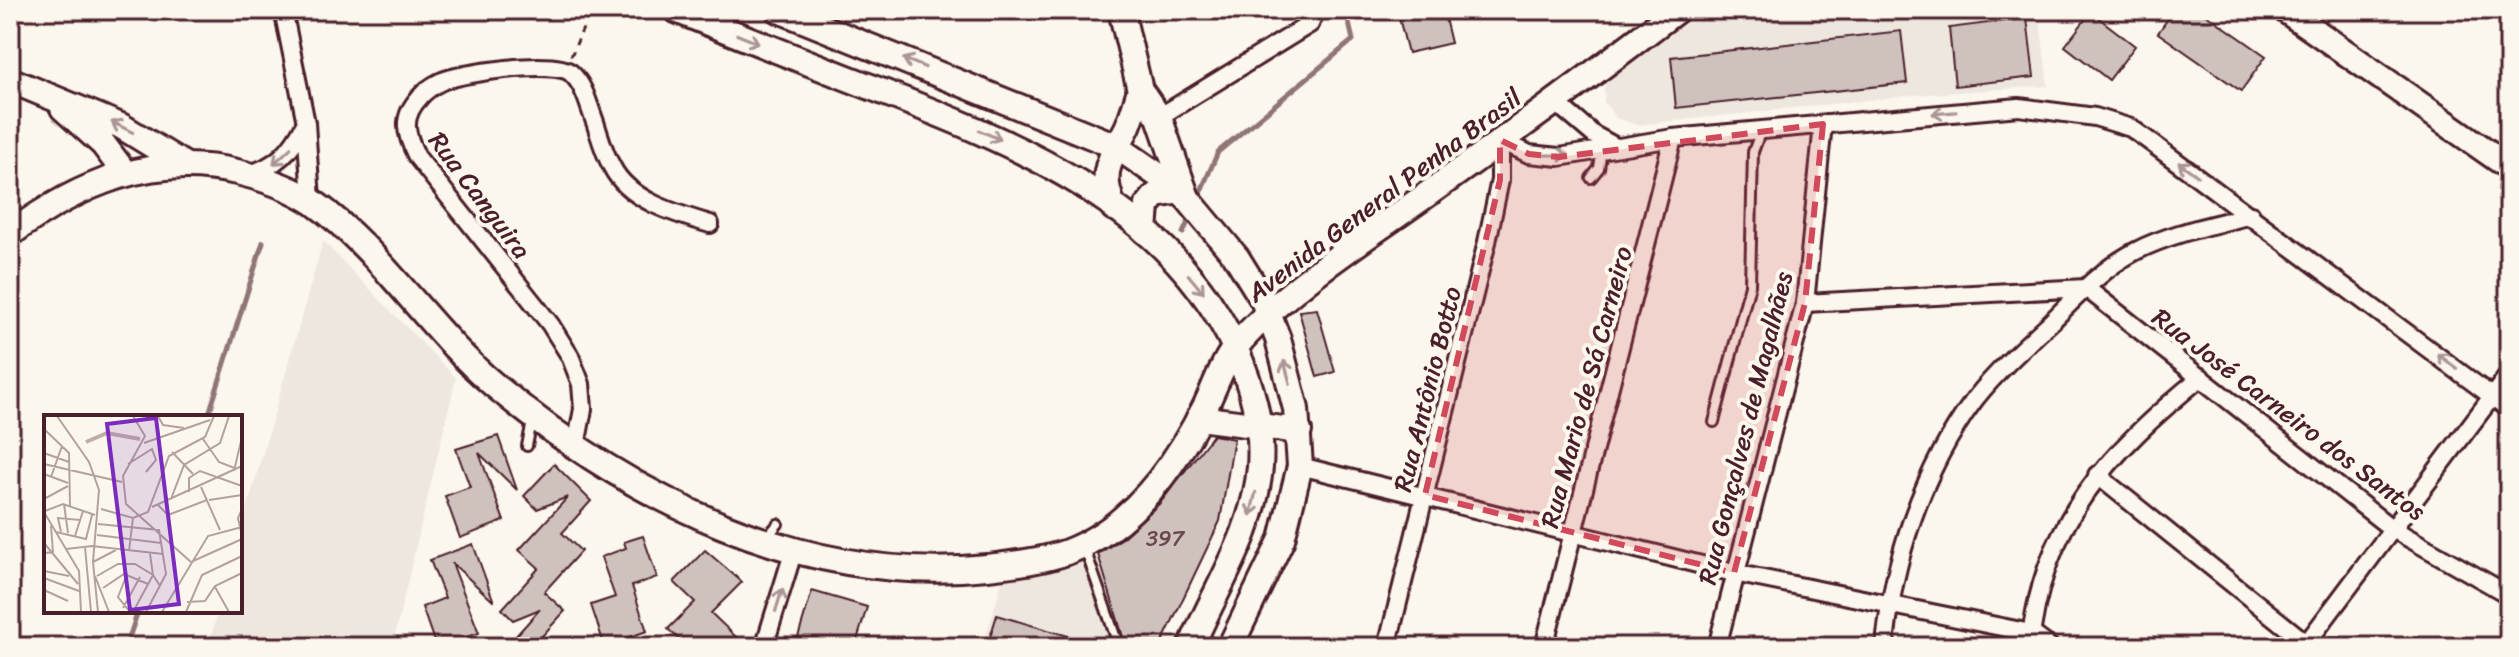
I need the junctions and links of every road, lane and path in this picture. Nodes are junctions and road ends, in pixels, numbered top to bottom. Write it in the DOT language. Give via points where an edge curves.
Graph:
graph roads {
  1 [pos="283,10"];
  2 [pos="591,10"];
  3 [pos="676,10"];
  4 [pos="779,10"];
  5 [pos="1121,10"];
  6 [pos="1677,10"];
  7 [pos="2285,10"];
  8 [pos="1313,17"];
  9 [pos="569,71"];
  10 [pos="10,80"];
  11 [pos="1140,90"];
  12 [pos="56,101"];
  13 [pos="1554,101"];
  14 [pos="1159,117"];
  15 [pos="306,123"];
  16 [pos="1823,124"];
  17 [pos="1752,131"];
  18 [pos="1673,138"];
  19 [pos="1500,140"];
  20 [pos="1116,146"];
  21 [pos="1603,150"];
  22 [pos="1753,152"];
  23 [pos="183,164"];
  24 [pos="2509,167"];
  25 [pos="124,172"];
  26 [pos="246,175"];
  27 [pos="1184,194"];
  28 [pos="311,200"];
  29 [pos="1114,208"];
  30 [pos="2251,215"];
  31 [pos="710,224"];
  32 [pos="1145,231"];
  33 [pos="10,234"];
  34 [pos="2086,288"];
  35 [pos="1805,303"];
  36 [pos="1269,315"];
  37 [pos="1235,347"];
  38 [pos="2509,374"];
  39 [pos="2201,377"];
  40 [pos="2492,396"];
  41 [pos="2509,409"];
  42 [pos="533,416"];
  43 [pos="1199,418"];
  44 [pos="1714,422"];
  45 [pos="1259,427"];
  46 [pos="1299,431"];
  47 [pos="527,446"];
  48 [pos="576,446"];
  49 [pos="1300,466"];
  50 [pos="2097,475"];
  51 [pos="1425,495"];
  52 [pos="778,524"];
  53 [pos="2391,528"];
  54 [pos="1573,533"];
  55 [pos="763,543"];
  56 [pos="1083,543"];
  57 [pos="793,553"];
  58 [pos="1734,573"];
  59 [pos="2509,595"];
  60 [pos="1888,606"];
  61 [pos="2030,640"];
  62 [pos="1193,645"];
  63 [pos="2308,646"];
  64 [pos="764,647"];
  65 [pos="1119,647"];
  66 [pos="1230,647"];
  67 [pos="1387,647"];
  68 [pos="1544,647"];
  69 [pos="1717,647"];
  70 [pos="1885,647"];
  71 [pos="2050,647"];
  1 -- 15 [label="street"];
  2 -- 9 [label="path"];
  3 -- 29 [label="street, one-way" via="999,138 1080,181"];
  20 -- 4 [label="street, one-way"];
  5 -- 11 [label="street"];
  6 -- 13 [label="street, Avenida General Penha Brasil"];
  7 -- 24 [label="street"];
  8 -- 14 [label="street"];
  9 -- 31 [label="street" via="584,92 612,169 622,181 660,206"];
  9 -- 48 [label="street, Rua Canguira" via="542,65 442,80 411,107 405,121 417,157 570,356 581,384 583,409"];
  10 -- 12 [label="street"];
  11 -- 14 [label="street"];
  11 -- 20 [label="street"];
  23 -- 12 [label="street, one-way" via="121,126"];
  12 -- 25 [label="street" via="103,144"];
  13 -- 19 [label="street, Avenida General Penha Brasil"];
  13 -- 21 [label="street" via="1594,135"];
  14 -- 27 [label="street"];
  15 -- 26 [label="street, one-way" via="285,155"];
  15 -- 28 [label="street"];
  16 -- 17 [label="street"];
  30 -- 16 [label="street, one-way" via="2131,128 2095,117 2019,107"];
  16 -- 35 [label="street, Rua Gonçalves de Magalhães"];
  17 -- 18 [label="street"];
  17 -- 22 [label="lane"];
  17 -- 22 [label="lane"];
  18 -- 21 [label="street"];
  18 -- 54 [label="street, Rua Mario de Sá Carneiro"];
  19 -- 21 [label="street, one-way" via="1529,154 1559,157"];
  19 -- 36 [label="street, Avenida General Penha Brasil"];
  19 -- 51 [label="street, Rua Antônio Botto" via="1495,205"];
  20 -- 27 [label="street"];
  20 -- 29 [label="street" via="1106,181"];
  22 -- 44 [label="lane" via="1750,285"];
  23 -- 25 [label="street, Avenida General Penha Brasil"];
  23 -- 26 [label="street, Avenida General Penha Brasil"];
  25 -- 33 [label="street, Avenida General Penha Brasil" via="65,197"];
  26 -- 28 [label="street, Avenida General Penha Brasil"];
  27 -- 32 [label="street" via="1156,195 1147,206"];
  27 -- 36 [label="street" via="1237,258"];
  28 -- 42 [label="street, Avenida General Penha Brasil" via="489,381"];
  29 -- 32 [label="street"];
  30 -- 34 [label="street" via="2136,251"];
  40 -- 30 [label="street, one-way"];
  32 -- 37 [label="street, one-way" via="1195,281"];
  34 -- 35 [label="street"];
  34 -- 39 [label="street, Rua José Carneiro dos Santos"];
  34 -- 60 [label="street" via="1976,398 1944,448 1915,511"];
  35 -- 58 [label="street, Rua Gonçalves de Magalhães"];
  36 -- 37 [label="street, Avenida General Penha Brasil"];
  46 -- 36 [label="street, one-way"];
  37 -- 43 [label="street, Avenida General Penha Brasil"];
  37 -- 45 [label="street"];
  38 -- 40 [label="street"];
  39 -- 50 [label="street"];
  39 -- 53 [label="street, Rua José Carneiro dos Santos"];
  40 -- 41 [label="street"];
  40 -- 53 [label="street"];
  42 -- 47 [label="lane"];
  42 -- 48 [label="street, Avenida General Penha Brasil"];
  43 -- 45 [label="street"];
  43 -- 56 [label="street, Avenida General Penha Brasil" via="1179,455 1139,502"];
  45 -- 46 [label="street"];
  45 -- 62 [label="street, one-way" via="1255,504"];
  46 -- 49 [label="street"];
  48 -- 55 [label="street, Avenida General Penha Brasil" via="723,528"];
  49 -- 51 [label="street"];
  49 -- 66 [label="street" via="1282,539"];
  50 -- 61 [label="street" via="2068,516 2052,551 2036,598"];
  50 -- 63 [label="street"];
  51 -- 54 [label="street"];
  51 -- 67 [label="street, Rua Antônio Botto"];
  52 -- 55 [label="lane"];
  53 -- 59 [label="street, Rua José Carneiro dos Santos"];
  53 -- 63 [label="street"];
  54 -- 58 [label="street"];
  54 -- 68 [label="street, Rua Mario de Sá Carneiro"];
  55 -- 57 [label="street, Avenida General Penha Brasil"];
  56 -- 57 [label="street, Avenida General Penha Brasil" via="1038,559 964,569 919,570"];
  56 -- 65 [label="lane"];
  64 -- 57 [label="street, one-way"];
  58 -- 60 [label="street"];
  58 -- 69 [label="street, Rua Gonçalves de Magalhães"];
  60 -- 61 [label="street"];
  60 -- 70 [label="street"];
  61 -- 71 [label="street"];
}
